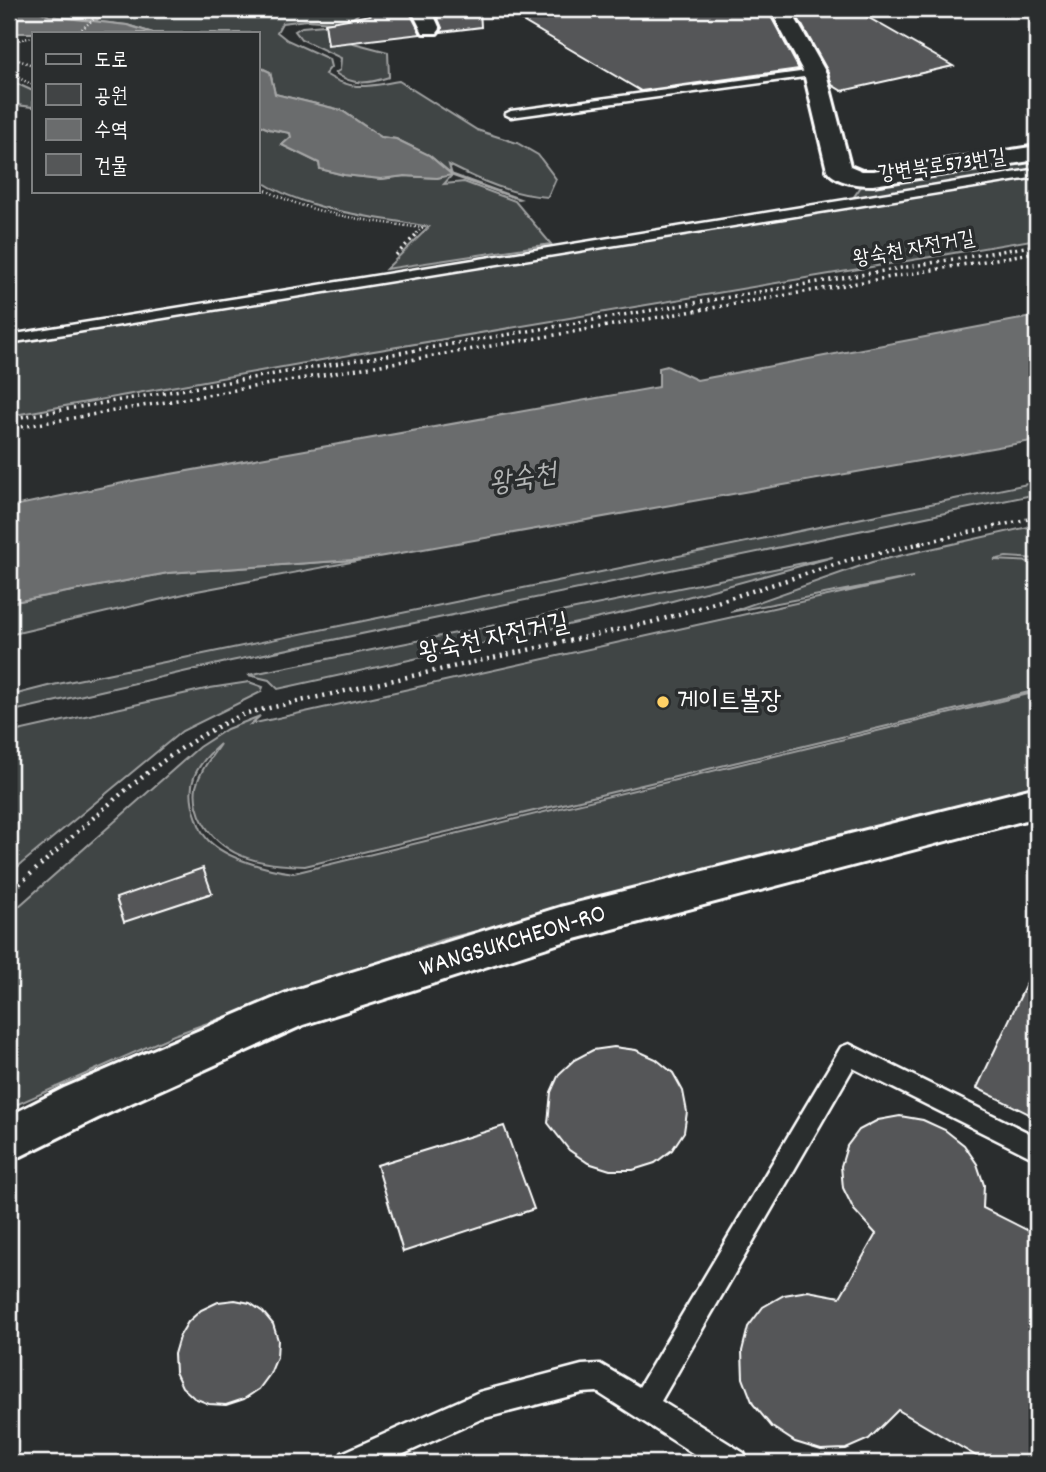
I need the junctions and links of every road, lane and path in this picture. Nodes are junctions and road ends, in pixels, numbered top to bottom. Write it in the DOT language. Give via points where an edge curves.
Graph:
graph roads {
  1 [pos="74,9"];
  2 [pos="421,9"];
  3 [pos="780,9"];
  4 [pos="430,29"];
  5 [pos="78,32"];
  6 [pos="32,37"];
  7 [pos="9,42"];
  8 [pos="9,57"];
  9 [pos="32,65"];
  10 [pos="814,72"];
  11 [pos="9,73"];
  12 [pos="32,84"];
  13 [pos="510,114"];
  14 [pos="1037,153"];
  15 [pos="1037,173"];
  16 [pos="259,186"];
  17 [pos="1037,245"];
  18 [pos="1037,252"];
  19 [pos="387,263"];
  20 [pos="9,339"];
  21 [pos="9,419"];
  22 [pos="9,429"];
  23 [pos="1037,517"];
  24 [pos="1037,802"];
  25 [pos="9,893"];
  26 [pos="9,1140"];
  27 [pos="1037,1149"];
  28 [pos="643,1406"];
  29 [pos="352,1463"];
  30 [pos="734,1463"];
  1 -- 5 [label="path" via="100,14"];
  2 -- 4 [label="street"];
  3 -- 10 [label="street"];
  6 -- 7 [label="path"];
  8 -- 9 [label="path"];
  10 -- 13 [label="lane"];
  10 -- 14 [label="street, 강변북로573번길" via="839,170 847,175 873,178"];
  11 -- 12 [label="path"];
  15 -- 20 [label="lane"];
  16 -- 19 [label="path" via="315,209 422,228"];
  17 -- 21 [label="path, 왕숙천 자전거길"];
  18 -- 22 [label="path"];
  23 -- 25 [label="path, 왕숙천 자전거길" via="853,559 646,624 247,713 168,756"];
  24 -- 26 [label="street, WANGSUKCHEON-RO" via="560,925 291,1010"];
  27 -- 28 [label="lane" via="849,1054"];
  28 -- 29 [label="lane" via="600,1378 582,1379 479,1406"];
  28 -- 30 [label="lane"];
}
